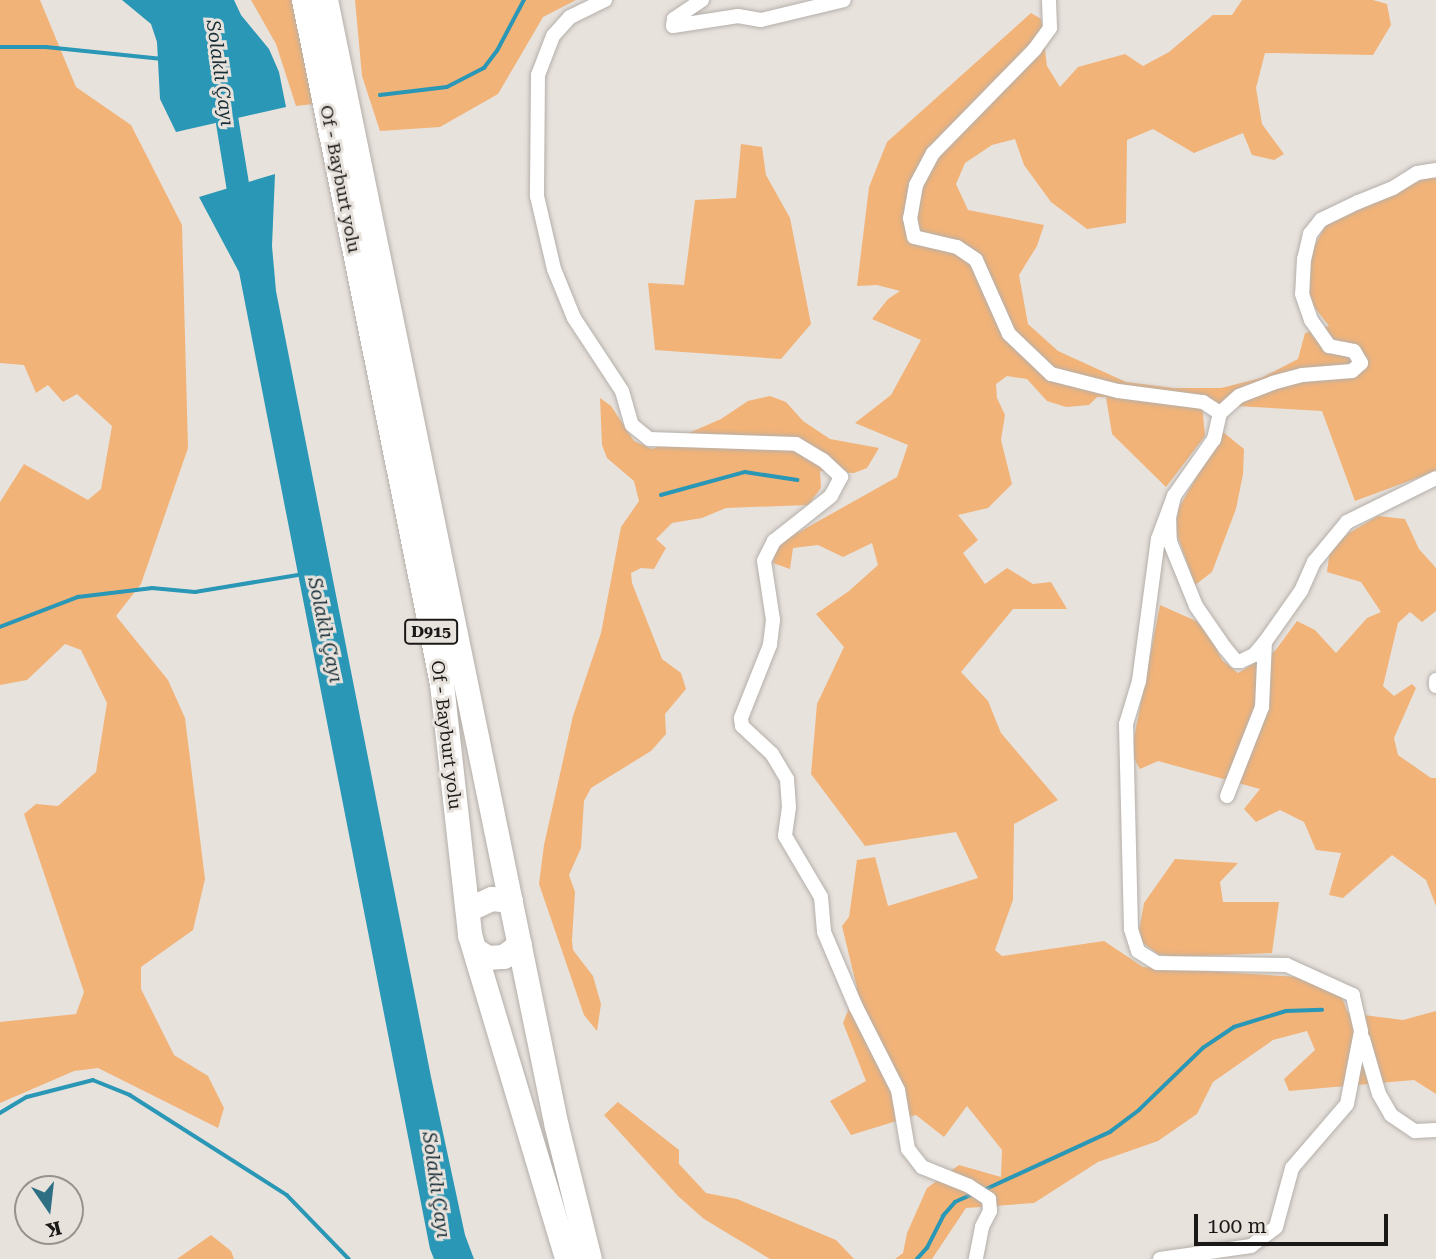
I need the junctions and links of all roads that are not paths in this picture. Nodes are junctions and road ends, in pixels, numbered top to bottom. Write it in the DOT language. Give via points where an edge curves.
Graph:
graph roads {
  1 [pos="304,0"];
  2 [pos="326,0"];
  3 [pos="605,0"];
  4 [pos="702,0"];
  5 [pos="844,0"];
  6 [pos="1049,0"];
  7 [pos="1436,170"];
  8 [pos="1220,412"];
  9 [pos="1436,478"];
  10 [pos="1174,496"];
  11 [pos="1265,642"];
  12 [pos="1436,680"];
  13 [pos="1436,686"];
  14 [pos="1227,796"];
  15 [pos="511,901"];
  16 [pos="468,910"];
  17 [pos="520,945"];
  18 [pos="475,950"];
  19 [pos="1362,1031"];
  20 [pos="1436,1129"];
  21 [pos="567,1259"];
  22 [pos="590,1259"];
  23 [pos="976,1259"];
  24 [pos="1160,1259"];
  1 -- 16 [label="highway, Of - Bayburt yolu / D915" via="442,684"];
  2 -- 15 [label="highway, Of - Bayburt yolu / D915"];
  3 -- 23 [label="street" via="570,17 553,36 538,75 537,196 554,269 574,318 622,391 632,425 649,439 796,444 841,477 831,496 774,541 764,561 774,620 742,726 772,754 787,779 785,836 821,897 824,932 898,1090 908,1149 922,1167 989,1199 990,1212"];
  4 -- 5 [label="street" via="674,19 673,26 738,16 761,19"];
  6 -- 8 [label="street" via="1050,28 1035,49 933,153 916,186 910,218 914,237 957,247 976,260 1009,334 1051,374 1118,391 1203,402"];
  7 -- 8 [label="street" via="1417,173 1321,220 1310,234 1302,294 1311,320 1329,346 1354,351 1361,363 1352,371 1302,375 1273,383 1239,396"];
  8 -- 10 [label="street" via="1214,439"];
  9 -- 11 [label="street" via="1347,522 1314,562 1301,591"];
  10 -- 11 [label="street" via="1170,542 1196,606 1236,661 1254,655"];
  10 -- 19 [label="street" via="1158,539 1139,681 1126,724 1131,929 1138,951 1157,963 1287,965 1353,995"];
  11 -- 14 [label="street" via="1262,707"];
  12 -- 13 [label="street"];
  15 -- 16 [label="highway" via="483,901"];
  15 -- 17 [label="highway, Of - Bayburt yolu / D915"];
  16 -- 18 [label="highway, Of - Bayburt yolu / D915"];
  17 -- 18 [label="highway" via="504,957 488,958"];
  17 -- 22 [label="highway, Of - Bayburt yolu / D915" via="556,1127"];
  18 -- 21 [label="highway, Of - Bayburt yolu / D915"];
  19 -- 20 [label="street" via="1379,1094 1391,1115 1415,1131"];
  19 -- 24 [label="street" via="1347,1104 1292,1168 1276,1227 1251,1246"];
}
